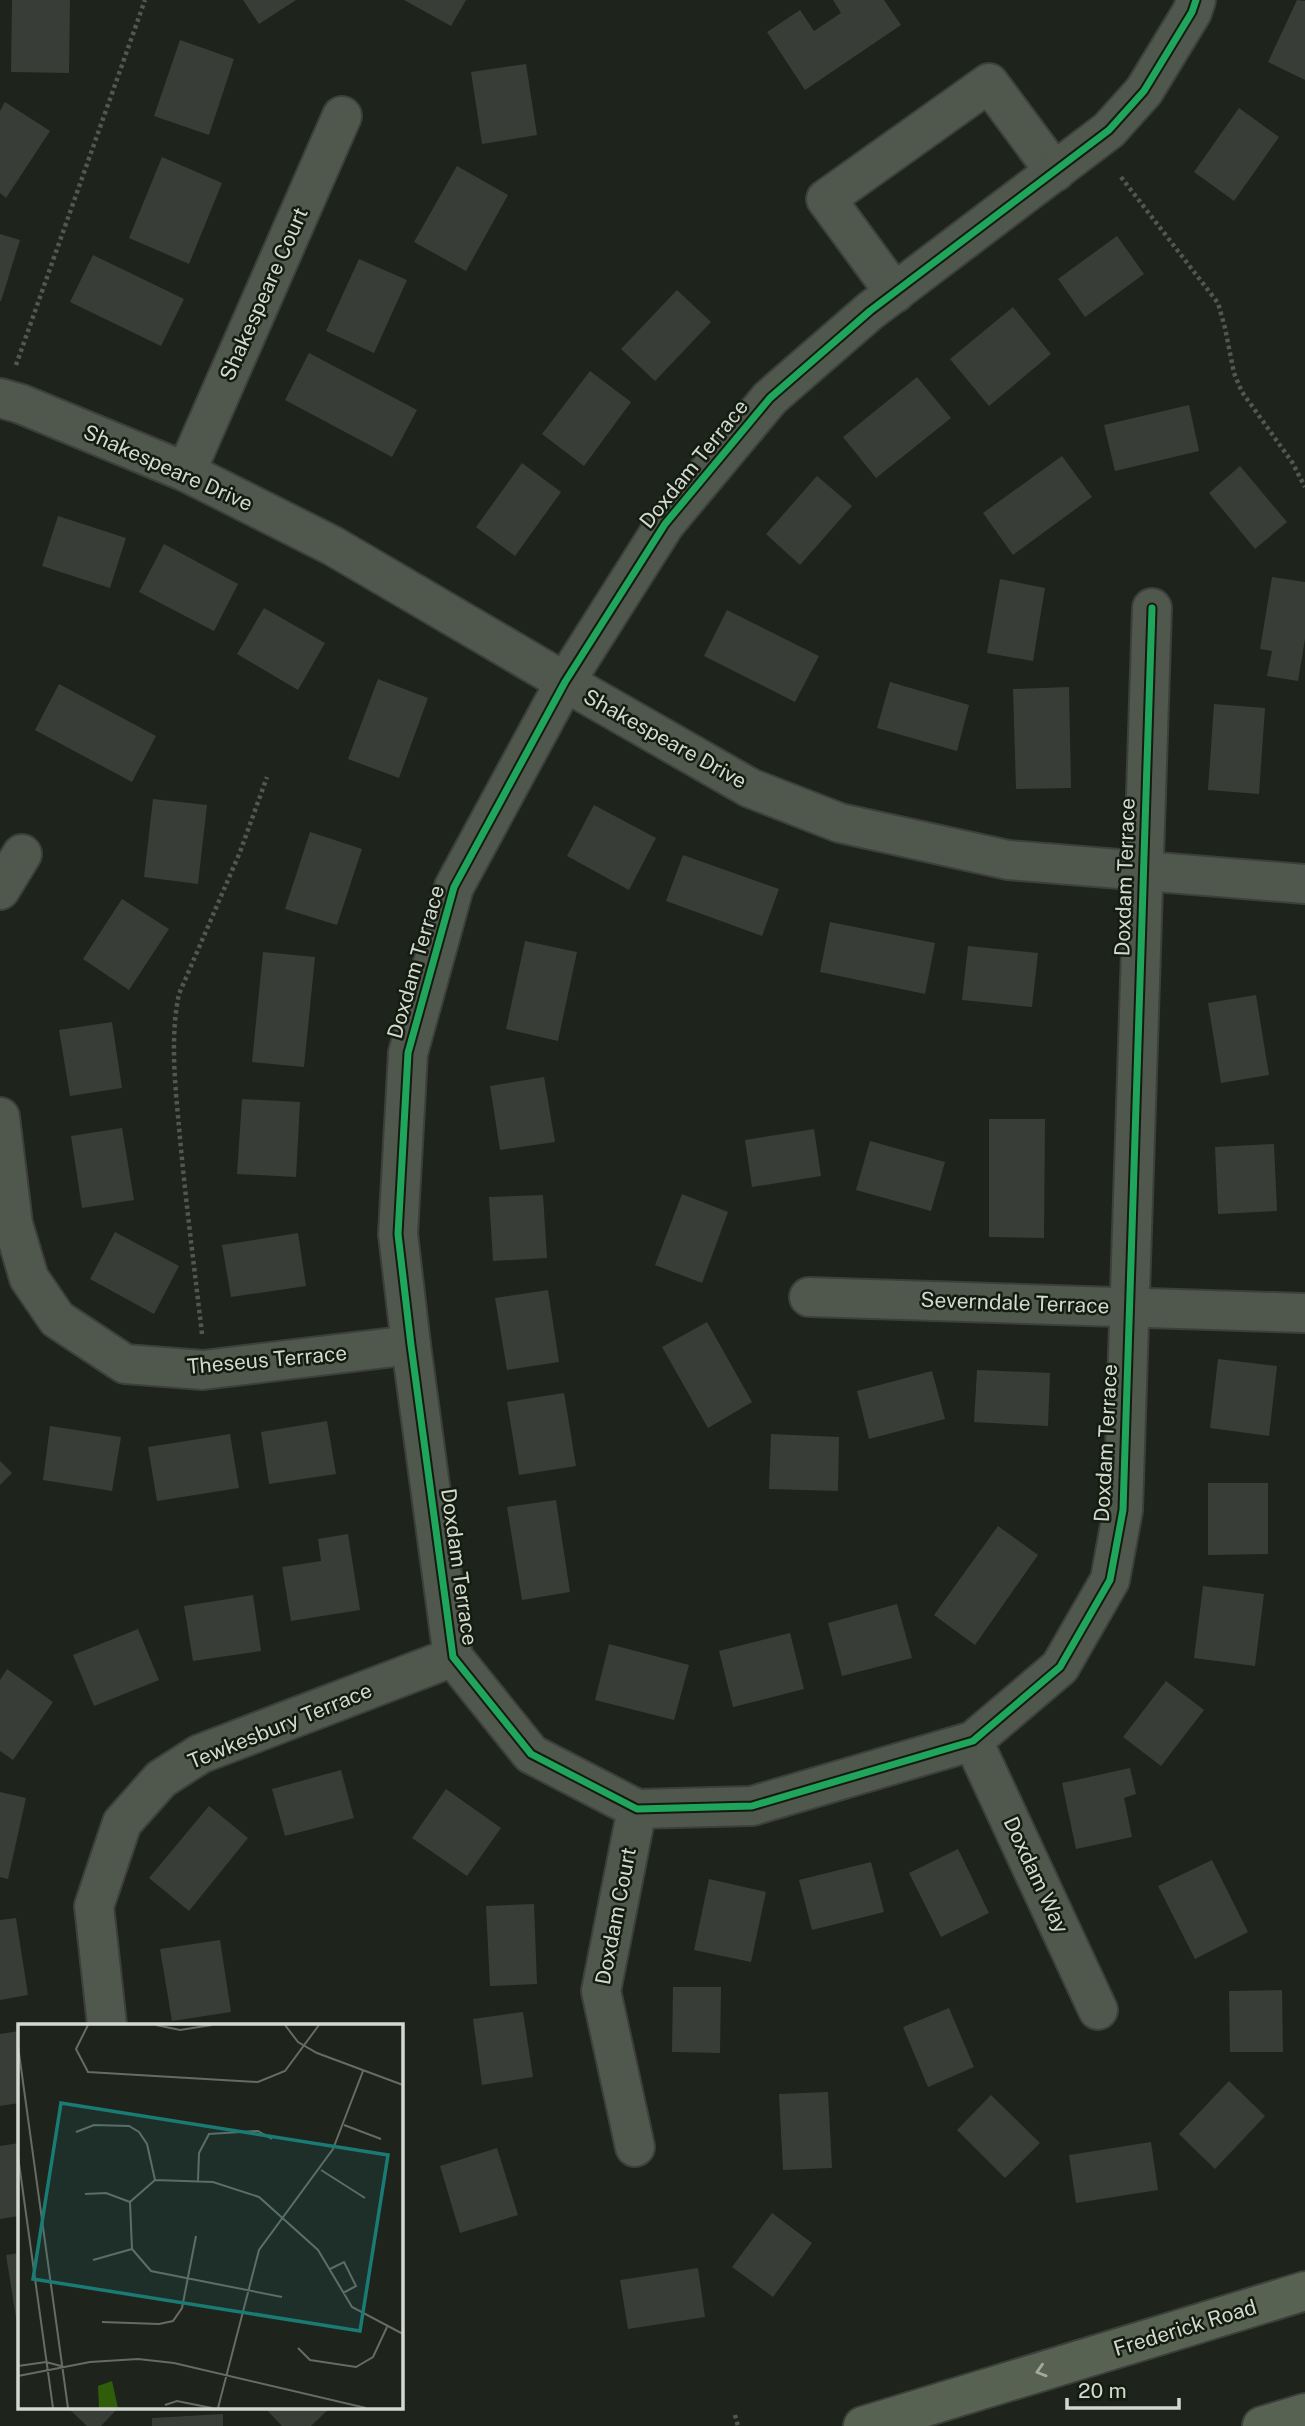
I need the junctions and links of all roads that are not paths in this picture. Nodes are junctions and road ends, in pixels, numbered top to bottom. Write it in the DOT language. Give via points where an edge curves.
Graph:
graph roads {
  1 [pos="1196,0"];
  2 [pos="342,116"];
  3 [pos="1055,172"];
  4 [pos="895,293"];
  5 [pos="3,399"];
  6 [pos="186,472"];
  7 [pos="1152,608"];
  8 [pos="565,682"];
  9 [pos="22,855"];
  10 [pos="1142,872"];
  11 [pos="1305,884"];
  12 [pos="0,890"];
  13 [pos="0,1116"];
  14 [pos="809,1297"];
  15 [pos="1129,1306"];
  16 [pos="1305,1312"];
  17 [pos="411,1345"];
  18 [pos="453,1657"];
  19 [pos="973,1741"];
  20 [pos="637,1809"];
  21 [pos="1098,2010"];
  22 [pos="107,2024"];
  23 [pos="635,2147"];
  24 [pos="1305,2291"];
  25 [pos="1305,2413"];
  26 [pos="863,2426"];
  27 [pos="1262,2426"];
  1 -- 3 [label="street, Doxdam Terrace" via="1144,91 1109,130"];
  2 -- 6 [label="street, Shakespeare Court"];
  3 -- 4 [label="street, Doxdam Terrace"];
  3 -- 4 [label="street" via="989,83 826,199"];
  4 -- 8 [label="street, Doxdam Terrace" via="770,398 665,524"];
  5 -- 6 [label="street, Shakespeare Drive"];
  6 -- 8 [label="street, Shakespeare Drive" via="333,546"];
  7 -- 10 [label="street, Doxdam Terrace"];
  8 -- 10 [label="street, Shakespeare Drive" via="750,788 840,823 1008,860"];
  8 -- 17 [label="street, Doxdam Terrace" via="454,887 408,1053 398,1234"];
  9 -- 12 [label="street"];
  10 -- 11 [label="street, Shakespeare Drive"];
  10 -- 15 [label="street, Doxdam Terrace"];
  13 -- 17 [label="street, Theseus Terrace" via="13,1224 29,1278 57,1319 125,1364 207,1370"];
  14 -- 15 [label="street, Severndale Terrace"];
  15 -- 16 [label="street, Severndale Terrace"];
  15 -- 19 [label="street, Doxdam Terrace" via="1123,1510 1110,1580 1060,1667"];
  17 -- 18 [label="street, Doxdam Terrace"];
  18 -- 20 [label="street, Doxdam Terrace" via="531,1754"];
  18 -- 22 [label="street, Tewkesbury Terrace" via="201,1754 161,1779 122,1823 94,1906"];
  19 -- 20 [label="street, Doxdam Terrace" via="752,1806"];
  19 -- 21 [label="street, Doxdam Way"];
  20 -- 23 [label="street, Doxdam Court" via="601,1991"];
  24 -- 26 [label="main road, Frederick Road, one-way"];
  25 -- 27 [label="main road"];
}
